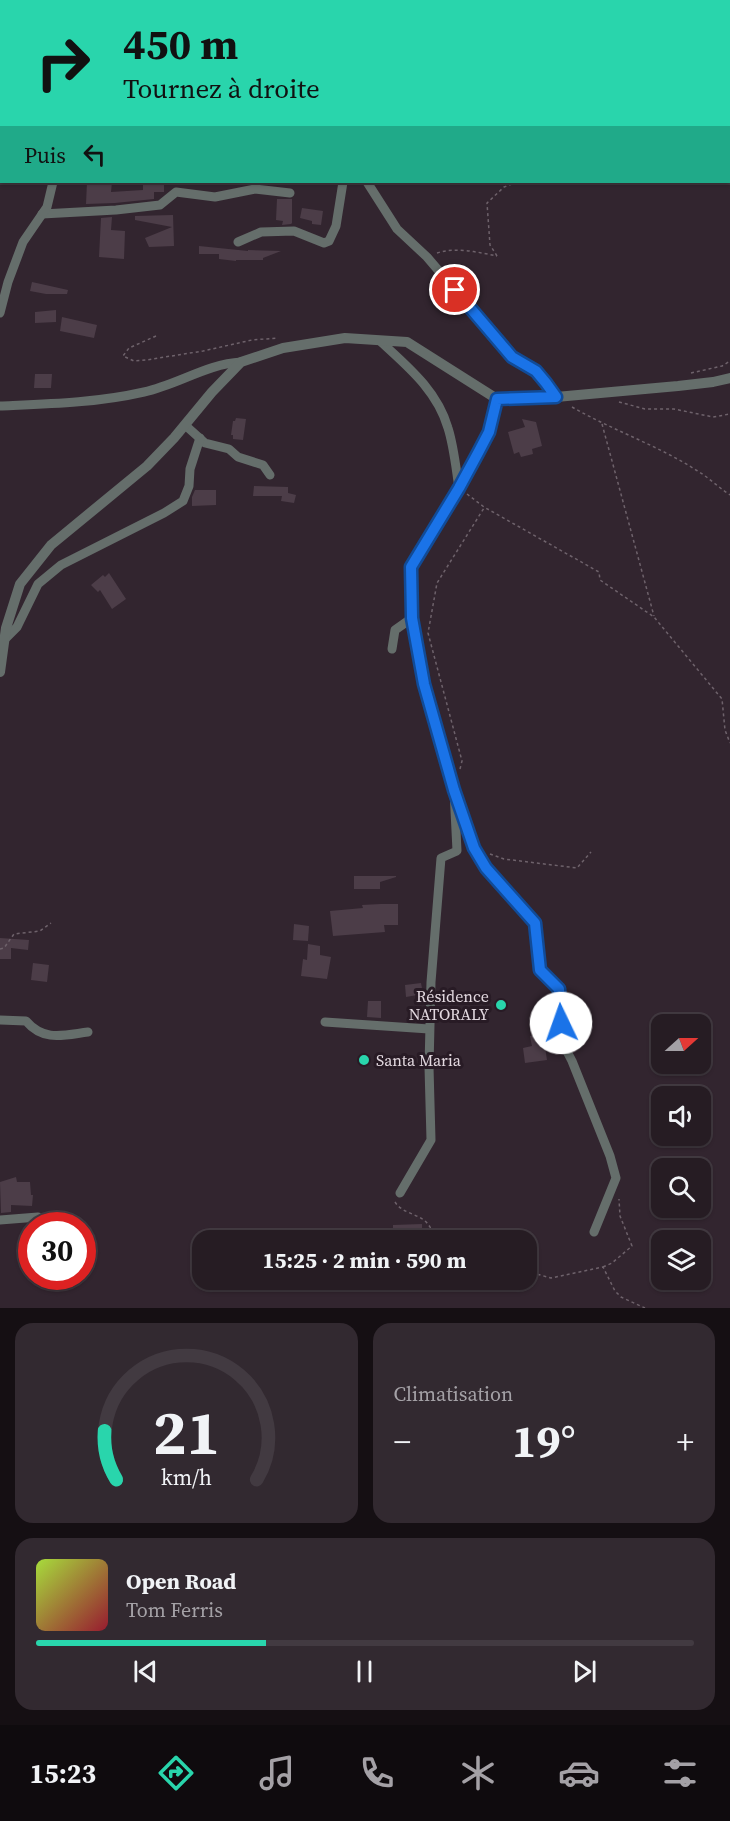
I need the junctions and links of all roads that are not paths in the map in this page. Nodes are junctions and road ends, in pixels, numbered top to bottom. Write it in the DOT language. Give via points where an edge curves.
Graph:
graph roads {
  1 [pos="53,183"];
  2 [pos="343,183"];
  3 [pos="368,183"];
  4 [pos="255,185"];
  5 [pos="290,193"];
  6 [pos="42,214"];
  7 [pos="238,242"];
  8 [pos="0,313"];
  9 [pos="380,341"];
  10 [pos="241,362"];
  11 [pos="730,378"];
  12 [pos="556,397"];
  13 [pos="497,399"];
  14 [pos="0,406"];
  15 [pos="185,425"];
  16 [pos="200,438"];
  17 [pos="270,475"];
  18 [pos="459,488"];
  19 [pos="412,618"];
  20 [pos="5,639"];
  21 [pos="392,649"];
  22 [pos="0,672"];
  23 [pos="454,790"];
  24 [pos="0,1020"];
  25 [pos="325,1022"];
  26 [pos="429,1029"];
  27 [pos="88,1032"];
  28 [pos="400,1193"];
  29 [pos="18,1219"];
  30 [pos="0,1220"];
  31 [pos="594,1232"];
  1 -- 6 [label="street"];
  2 -- 7 [label="street" via="336,226 329,241 324,243 294,231 261,232"];
  3 -- 12 [label="street" via="397,229 427,257 512,357 536,371"];
  4 -- 5 [label="street"];
  4 -- 6 [label="street" via="216,196 176,192 160,205"];
  6 -- 8 [label="street" via="23,242"];
  9 -- 10 [label="street" via="345,338 283,348"];
  9 -- 13 [label="street" via="407,342"];
  9 -- 18 [label="street" via="419,377 437,401 448,428"];
  10 -- 14 [label="street" via="226,363 146,392 60,404"];
  10 -- 15 [label="street"];
  11 -- 12 [label="street"];
  12 -- 13 [label="street"];
  13 -- 18 [label="street" via="489,432"];
  15 -- 16 [label="street"];
  15 -- 20 [label="street" via="147,466 51,545 20,584"];
  16 -- 17 [label="street" via="229,449 237,458 263,465"];
  16 -- 20 [label="street" via="183,501 61,565 38,584 17,627"];
  18 -- 19 [label="street" via="411,567"];
  19 -- 21 [label="street" via="395,630"];
  19 -- 23 [label="street" via="424,684"];
  20 -- 22 [label="street"];
  23 -- 26 [label="street" via="457,851 441,858"];
  23 -- 31 [label="street" via="474,848 486,868 535,923 540,970 559,989 561,1040 616,1178"];
  24 -- 27 [label="street" via="26,1021 41,1034 54,1036"];
  25 -- 26 [label="street"];
  26 -- 28 [label="street" via="431,1140"];
  29 -- 30 [label="street"];
}
